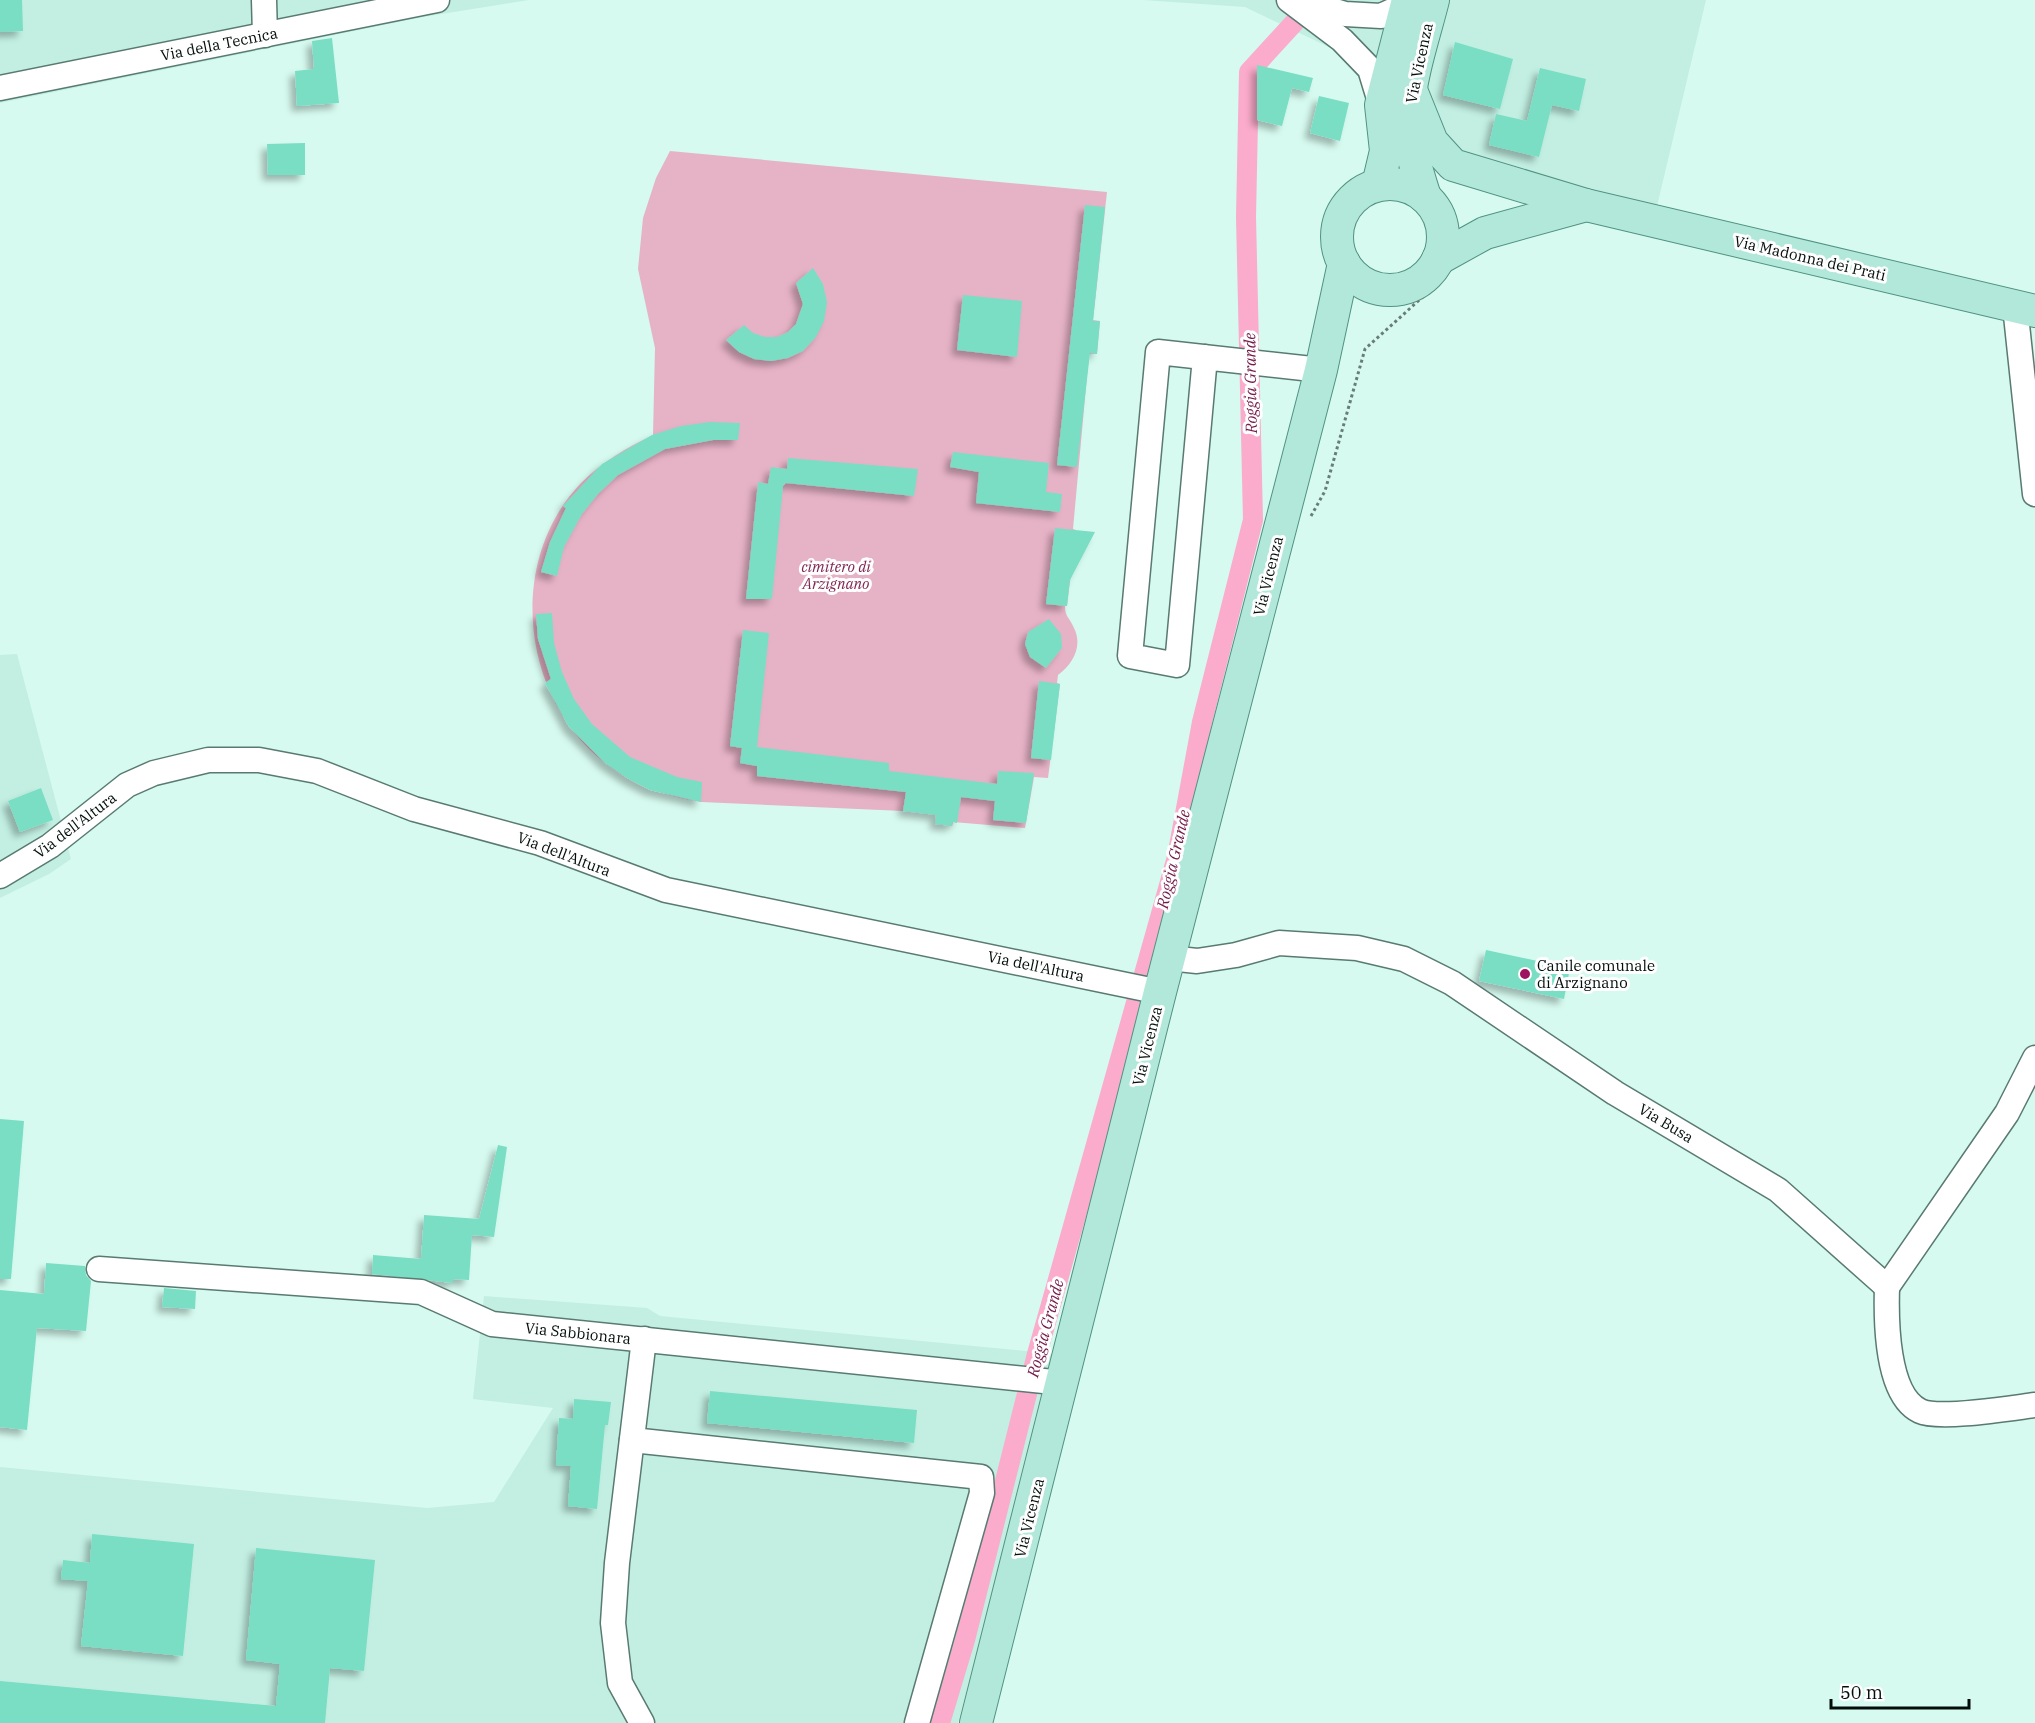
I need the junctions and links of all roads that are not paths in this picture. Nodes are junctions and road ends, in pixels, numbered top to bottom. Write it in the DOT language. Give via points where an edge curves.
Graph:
graph roads {
  1 [pos="264,0"];
  2 [pos="437,0"];
  3 [pos="1289,0"];
  4 [pos="1298,0"];
  5 [pos="1416,1"];
  6 [pos="265,35"];
  7 [pos="0,88"];
  8 [pos="1411,90"];
  9 [pos="1381,105"];
  10 [pos="1378,185"];
  11 [pos="1586,205"];
  12 [pos="1431,206"];
  13 [pos="1344,263"];
  14 [pos="1439,270"];
  15 [pos="1386,289"];
  16 [pos="2025,309"];
  17 [pos="1205,357"];
  18 [pos="1321,370"];
  19 [pos="2035,494"];
  20 [pos="0,876"];
  21 [pos="1169,958"];
  22 [pos="1160,992"];
  23 [pos="2034,1064"];
  24 [pos="99,1269"];
  25 [pos="1887,1287"];
  26 [pos="644,1340"];
  27 [pos="1062,1383"];
  28 [pos="2035,1406"];
  29 [pos="632,1440"];
  30 [pos="642,1723"];
  31 [pos="917,1723"];
  32 [pos="976,1723"];
  1 -- 6 [label="street"];
  2 -- 6 [label="street, Via della Tecnica"];
  3 -- 9 [label="street" via="1342,40 1370,69"];
  4 -- 5 [label="street" via="1345,14 1381,16"];
  5 -- 8 [label="main road, Via Vicenza"];
  5 -- 9 [label="main road, Via Vicenza"];
  6 -- 7 [label="street, Via della Tecnica"];
  8 -- 11 [label="main road, Via Madonna dei Prati" via="1431,142 1453,165"];
  8 -- 12 [label="main road, Via Vicenza" via="1410,139"];
  9 -- 10 [label="main road, Via Vicenza" via="1386,151"];
  10 -- 12 [label="main road" via="1411,188"];
  10 -- 13 [label="main road, Via Vicenza" via="1362,191 1341,215 1338,248"];
  11 -- 12 [label="main road, Via Madonna dei Prati" via="1466,219"];
  11 -- 14 [label="main road, Via Madonna dei Prati" via="1485,233"];
  11 -- 16 [label="main road, Via Madonna dei Prati"];
  12 -- 14 [label="main road, Via Vicenza" via="1442,237"];
  13 -- 15 [label="main road" via="1362,281"];
  13 -- 18 [label="main road, Via Vicenza"];
  14 -- 15 [label="main road, Via Vicenza" via="1402,288"];
  15 -- 18 [label="main road, Via Vicenza" via="1361,304"];
  16 -- 19 [label="street"];
  17 -- 17 [label="street" via="1158,352 1130,656 1177,665"];
  17 -- 18 [label="street"];
  18 -- 21 [label="main road, Via Vicenza"];
  20 -- 22 [label="street, Via dell'Altura" via="50,846 127,785 154,773 208,760 259,760 317,771 414,809 540,843 666,891"];
  21 -- 22 [label="main road, Via Vicenza"];
  21 -- 25 [label="street, Via Busa" via="1197,961 1236,956 1280,943 1357,948 1404,960 1452,983 1615,1093 1778,1190"];
  22 -- 27 [label="main road, Via Vicenza"];
  23 -- 25 [label="street" via="2007,1113"];
  24 -- 26 [label="street, Via Sabbionara" via="421,1292 492,1324"];
  25 -- 28 [label="street" via="1886,1317 1896,1380 1907,1402 1921,1412 1938,1414"];
  26 -- 27 [label="street, Via Sabbionara"];
  26 -- 29 [label="street"];
  27 -- 32 [label="main road, Via Vicenza"];
  29 -- 30 [label="street" via="613,1623 620,1683"];
  29 -- 31 [label="street" via="981,1477 981,1493"];
}
